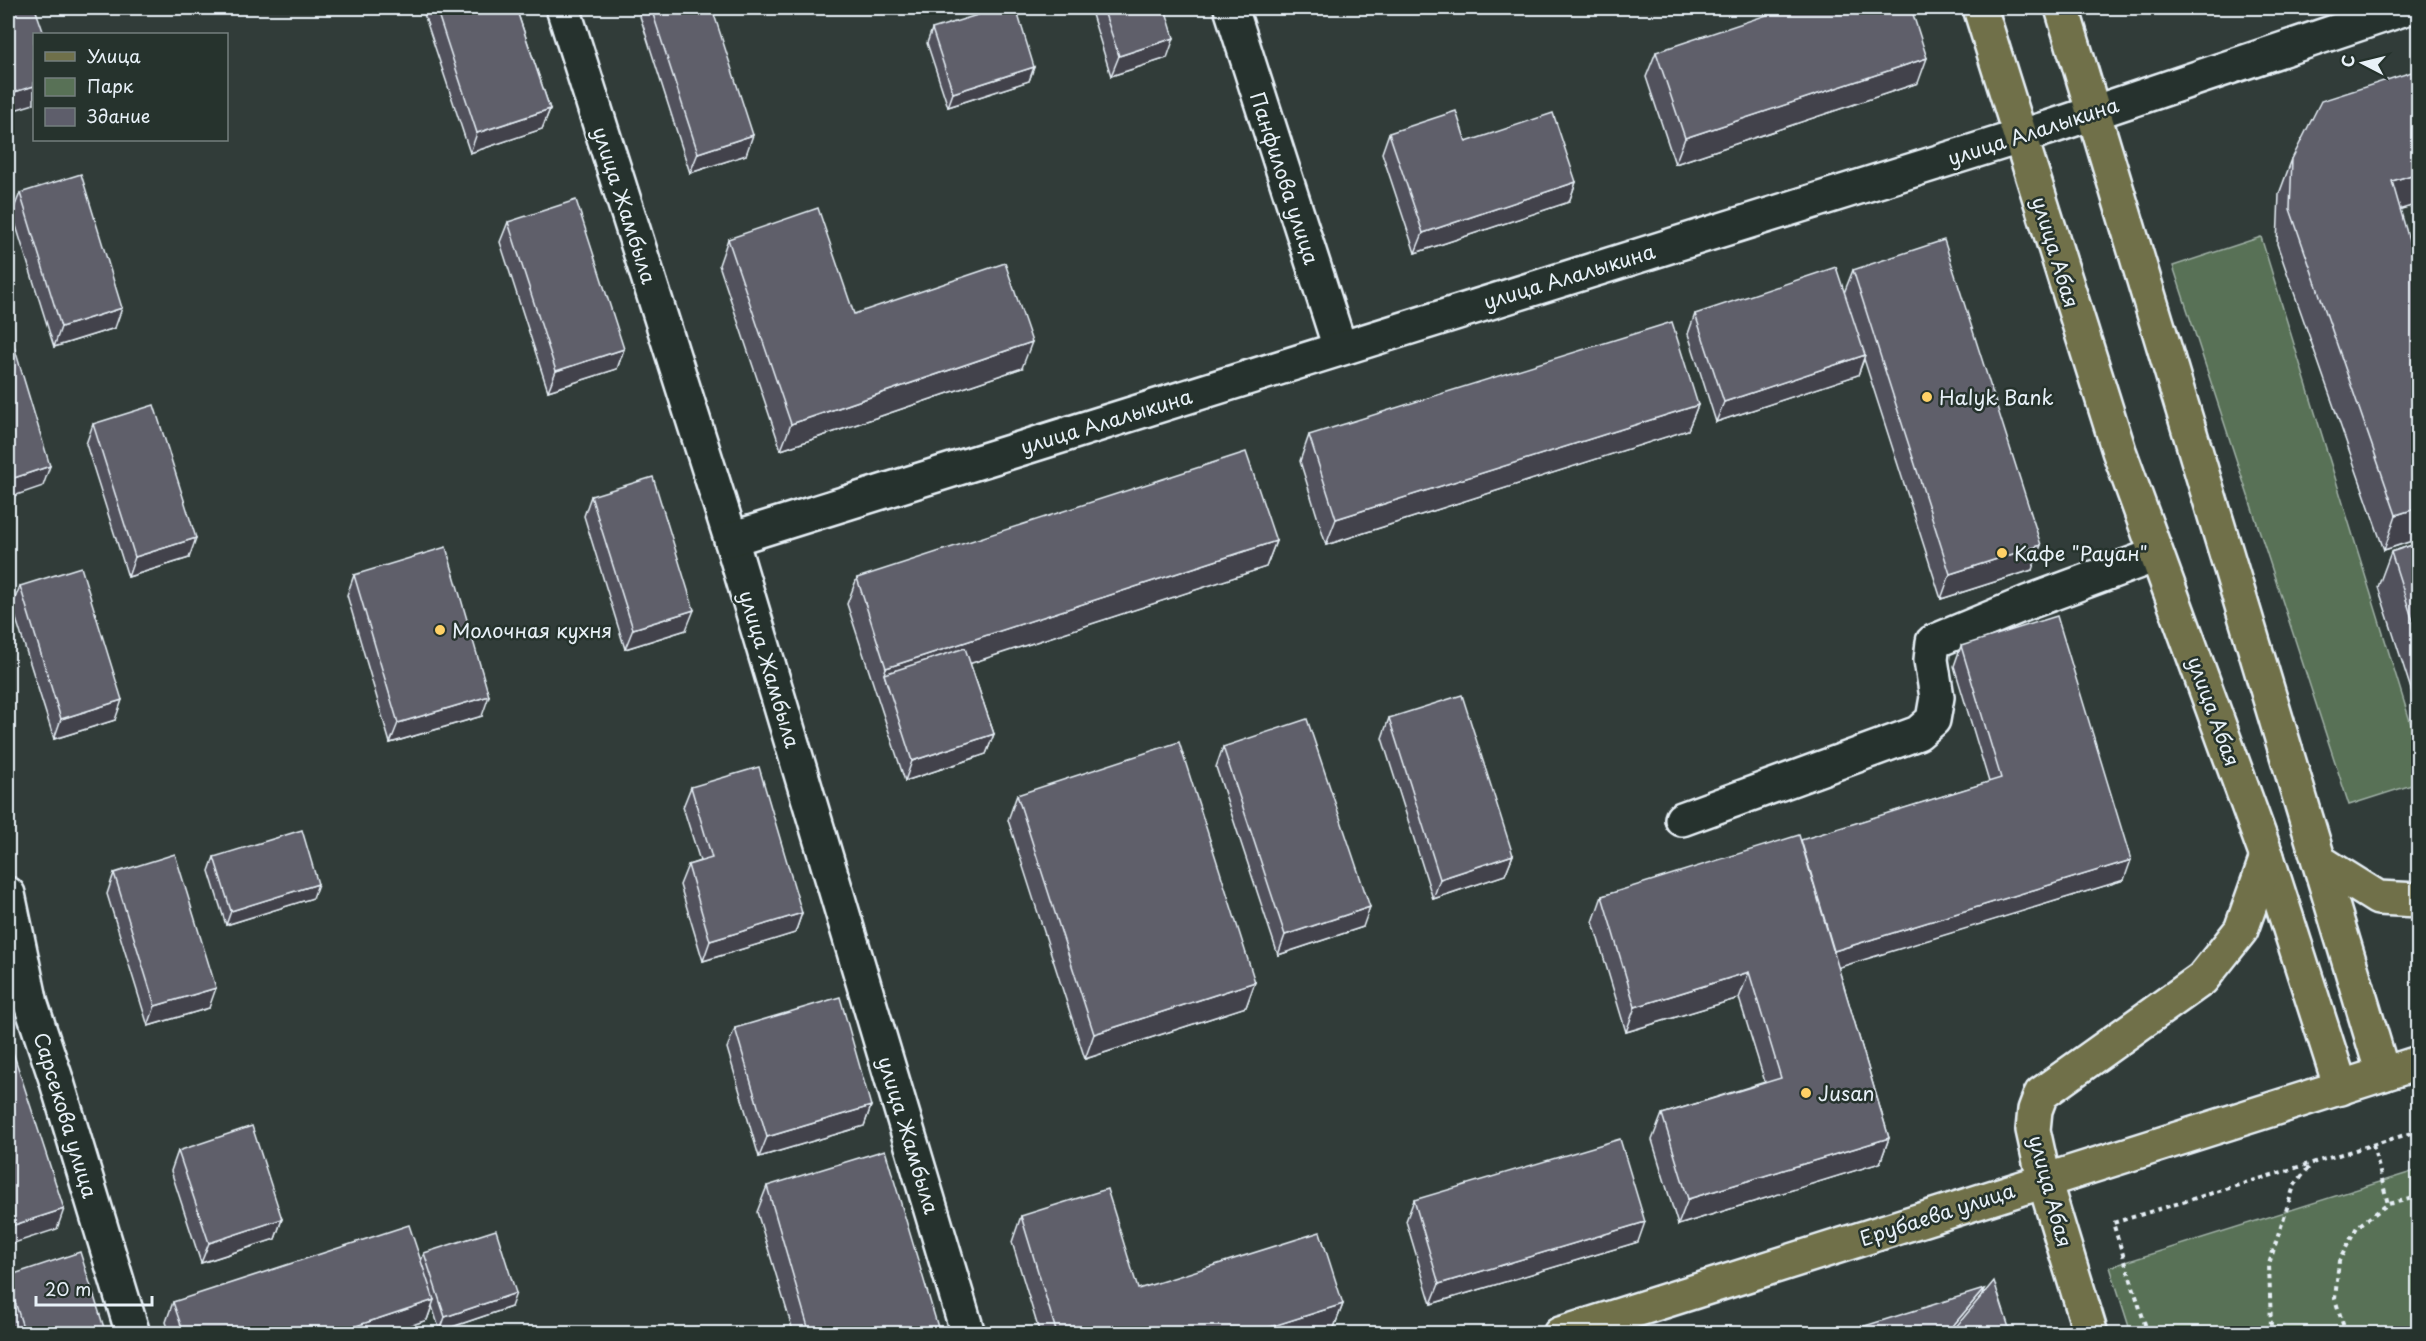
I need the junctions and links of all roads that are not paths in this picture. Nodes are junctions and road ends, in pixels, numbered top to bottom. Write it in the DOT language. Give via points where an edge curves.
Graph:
graph roads {
  1 [pos="563,8"];
  2 [pos="1231,8"];
  3 [pos="1980,8"];
  4 [pos="2062,8"];
  5 [pos="2406,8"];
  6 [pos="2094,111"];
  7 [pos="2020,136"];
  8 [pos="1340,348"];
  9 [pos="731,539"];
  10 [pos="2156,555"];
  11 [pos="1682,819"];
  12 [pos="2267,857"];
  13 [pos="2319,861"];
  14 [pos="8,894"];
  15 [pos="2418,900"];
  16 [pos="19,1008"];
  17 [pos="2418,1064"];
  18 [pos="2383,1074"];
  19 [pos="2341,1088"];
  20 [pos="2044,1180"];
  21 [pos="133,1334"];
  22 [pos="968,1334"];
  23 [pos="1560,1334"];
  24 [pos="2091,1334"];
  1 -- 9 [label="street, улица Жамбыла"];
  2 -- 8 [label="street, Панфилова улица"];
  3 -- 7 [label="main road, улица Абая"];
  4 -- 6 [label="main road"];
  5 -- 6 [label="street, улица Алалыкина"];
  6 -- 7 [label="street, улица Алалыкина"];
  6 -- 13 [label="main road"];
  7 -- 8 [label="street, улица Алалыкина"];
  7 -- 10 [label="main road, улица Абая" via="2119,451"];
  8 -- 9 [label="street, улица Алалыкина"];
  9 -- 22 [label="street, улица Жамбыла"];
  10 -- 11 [label="street" via="1933,642 1931,660 1937,697 1933,720 1918,733"];
  10 -- 12 [label="main road, улица Абая"];
  12 -- 19 [label="main road"];
  12 -- 20 [label="main road, улица Абая" via="2241,930 2202,979 2041,1094 2034,1130"];
  13 -- 15 [label="main road" via="2378,898"];
  13 -- 18 [label="main road"];
  14 -- 16 [label="street, Сарсекова улица"];
  16 -- 21 [label="street, Сарсекова улица" via="56,1079"];
  17 -- 18 [label="main road, Ерубаева улица"];
  18 -- 19 [label="main road, Ерубаева улица"];
  19 -- 20 [label="main road, Ерубаева улица"];
  20 -- 23 [label="main road, Ерубаева улица"];
  20 -- 24 [label="main road, улица Абая"];
}
